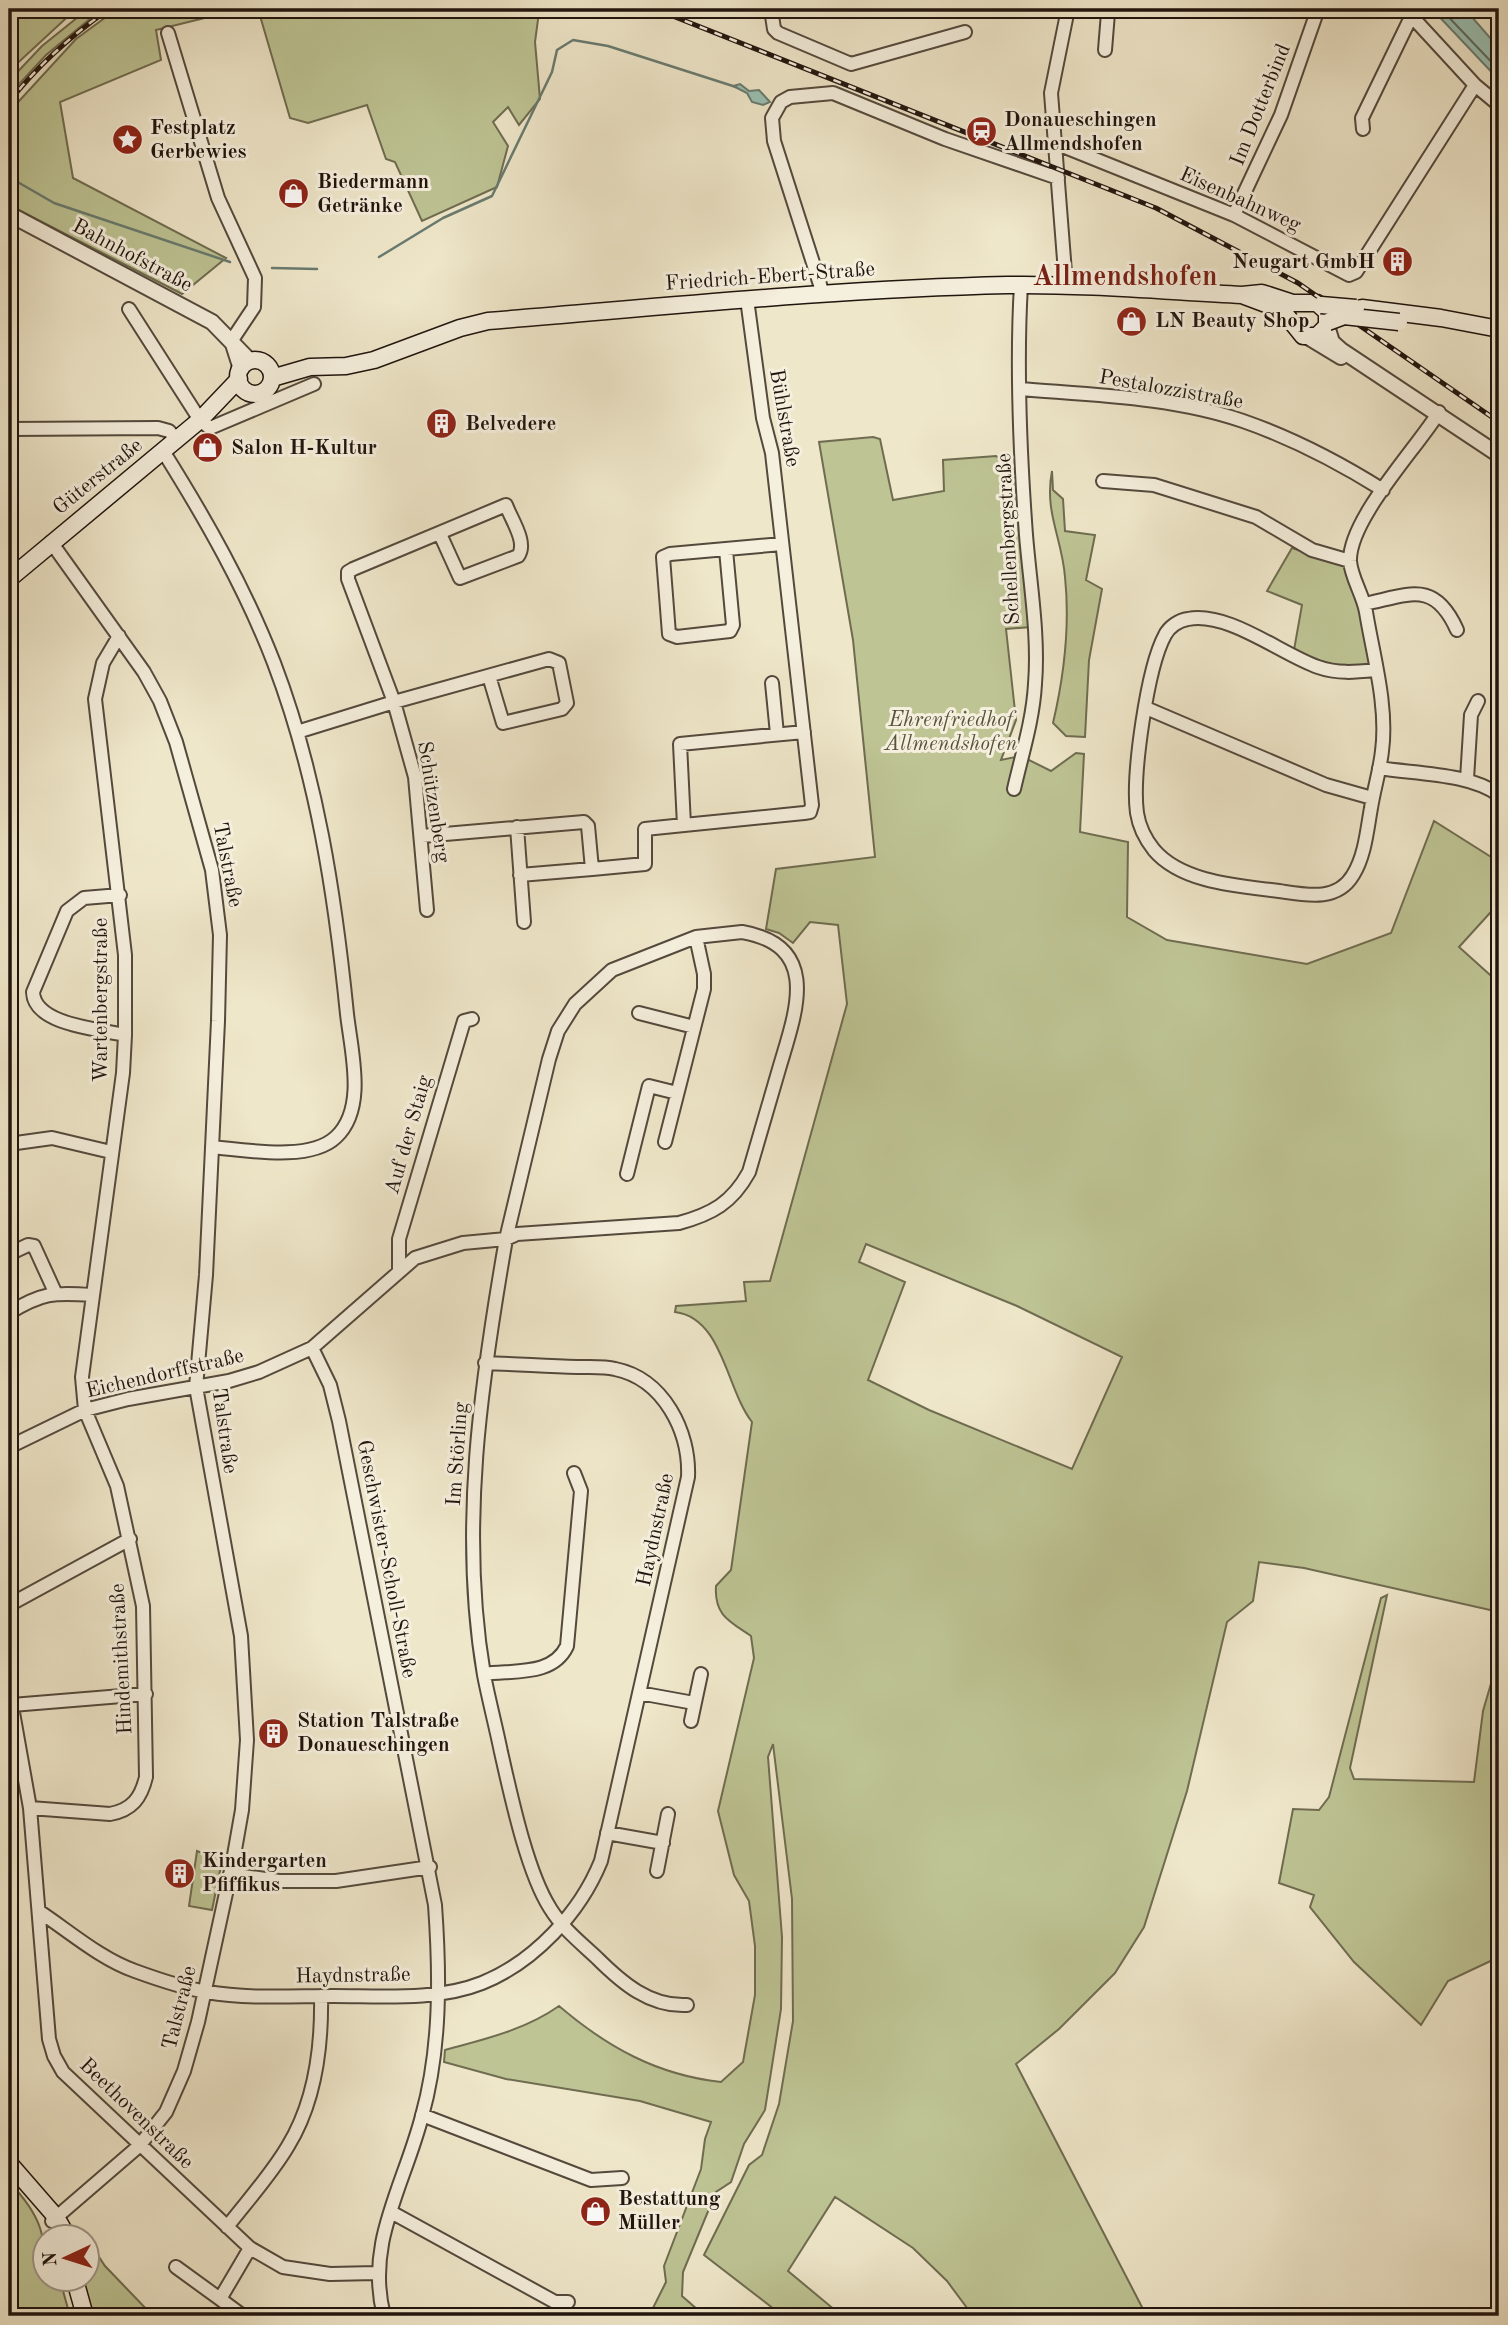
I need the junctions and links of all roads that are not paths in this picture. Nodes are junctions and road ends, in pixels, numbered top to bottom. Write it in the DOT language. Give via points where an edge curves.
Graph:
graph roads {
  1 [pos="772,9"];
  2 [pos="1318,9"];
  3 [pos="1068,10"];
  4 [pos="1147,10"];
  5 [pos="1108,13"];
  6 [pos="1408,13"];
  7 [pos="965,32"];
  8 [pos="168,33"];
  9 [pos="1105,50"];
  10 [pos="1475,85"];
  11 [pos="1499,105"];
  12 [pos="1363,129"];
  13 [pos="1055,143"];
  14 [pos="1058,178"];
  15 [pos="9,214"];
  16 [pos="1234,215"];
  17 [pos="1021,285"];
  18 [pos="1066,285"];
  19 [pos="823,294"];
  20 [pos="1242,295"];
  21 [pos="747,299"];
  22 [pos="1301,304"];
  23 [pos="1321,305"];
  24 [pos="129,309"];
  25 [pos="1292,321"];
  26 [pos="1327,324"];
  27 [pos="1499,329"];
  28 [pos="1308,337"];
  29 [pos="1499,338"];
  30 [pos="232,340"];
  31 [pos="1368,368"];
  32 [pos="270,371"];
  33 [pos="244,375"];
  34 [pos="314,384"];
  35 [pos="1020,388"];
  36 [pos="1439,412"];
  37 [pos="200,420"];
  38 [pos="9,429"];
  39 [pos="177,440"];
  40 [pos="163,451"];
  41 [pos="1499,454"];
  42 [pos="1103,481"];
  43 [pos="1383,490"];
  44 [pos="440,534"];
  45 [pos="51,542"];
  46 [pos="782,544"];
  47 [pos="726,550"];
  48 [pos="1350,561"];
  49 [pos="9,579"];
  50 [pos="1364,604"];
  51 [pos="1457,630"];
  52 [pos="119,636"];
  53 [pos="1376,670"];
  54 [pos="489,676"];
  55 [pos="772,683"];
  56 [pos="1478,701"];
  57 [pos="394,702"];
  58 [pos="1146,708"];
  59 [pos="297,732"];
  60 [pos="804,732"];
  61 [pos="777,734"];
  62 [pos="1379,768"];
  63 [pos="1467,779"];
  64 [pos="1014,789"];
  65 [pos="1499,795"];
  66 [pos="1372,798"];
  67 [pos="684,825"];
  68 [pos="517,827"];
  69 [pos="422,836"];
  70 [pos="592,869"];
  71 [pos="520,875"];
  72 [pos="120,895"];
  73 [pos="427,909"];
  74 [pos="524,922"];
  75 [pos="696,937"];
  76 [pos="639,1013"];
  77 [pos="472,1019"];
  78 [pos="694,1027"];
  79 [pos="125,1035"];
  80 [pos="677,1093"];
  81 [pos="665,1142"];
  82 [pos="9,1144"];
  83 [pos="212,1147"];
  84 [pos="111,1152"];
  85 [pos="627,1174"];
  86 [pos="506,1238"];
  87 [pos="9,1254"];
  88 [pos="399,1269"];
  89 [pos="55,1292"];
  90 [pos="91,1295"];
  91 [pos="9,1313"];
  92 [pos="312,1348"];
  93 [pos="485,1363"];
  94 [pos="196,1387"];
  95 [pos="85,1410"];
  96 [pos="9,1447"];
  97 [pos="575,1473"];
  98 [pos="131,1539"];
  99 [pos="9,1605"];
  100 [pos="484,1674"];
  101 [pos="701,1674"];
  102 [pos="9,1690"];
  103 [pos="639,1693"];
  104 [pos="146,1694"];
  105 [pos="695,1703"];
  106 [pos="12,1705"];
  107 [pos="691,1721"];
  108 [pos="30,1808"];
  109 [pos="668,1814"];
  110 [pos="607,1833"];
  111 [pos="663,1843"];
  112 [pos="430,1867"];
  113 [pos="657,1871"];
  114 [pos="230,1874"];
  115 [pos="40,1912"];
  116 [pos="561,1923"];
  117 [pos="204,1992"];
  118 [pos="439,1993"];
  119 [pos="321,1996"];
  120 [pos="687,2005"];
  121 [pos="422,2115"];
  122 [pos="139,2146"];
  123 [pos="9,2162"];
  124 [pos="622,2178"];
  125 [pos="391,2212"];
  126 [pos="54,2219"];
  127 [pos="55,2224"];
  128 [pos="58,2224"];
  129 [pos="227,2227"];
  130 [pos="250,2248"];
  131 [pos="176,2267"];
  132 [pos="376,2273"];
  133 [pos="79,2294"];
  134 [pos="219,2299"];
  135 [pos="568,2302"];
  136 [pos="85,2316"];
  137 [pos="243,2316"];
  138 [pos="384,2316"];
  1 -- 7 [label="street" via="778,33 851,64"];
  2 -- 16 [label="street, Im Dotterbind" via="1281,115"];
  3 -- 5 [label="street"];
  3 -- 13 [label="street" via="1051,93"];
  4 -- 5 [label="street"];
  5 -- 9 [label="street"];
  6 -- 10 [label="street"];
  6 -- 12 [label="street" via="1362,118"];
  8 -- 30 [label="street" via="218,198 256,278 254,307"];
  10 -- 11 [label="street"];
  10 -- 16 [label="street, Eisenbahnweg" via="1356,272 1349,275"];
  13 -- 14 [label="street"];
  13 -- 16 [label="street, Eisenbahnweg"];
  14 -- 18 [label="street"];
  14 -- 19 [label="street" via="833,93 790,97 781,102 772,118 774,141"];
  15 -- 30 [label="street, Bahnhofstraße" via="212,322"];
  17 -- 18 [label="main road, Friedrich-Ebert-Straße"];
  17 -- 19 [label="main road, Friedrich-Ebert-Straße"];
  17 -- 35 [label="street, Schellenbergstraße"];
  18 -- 20 [label="main road, Friedrich-Ebert-Straße"];
  19 -- 21 [label="main road, Friedrich-Ebert-Straße"];
  20 -- 22 [label="main road, Friedrich-Ebert-Straße" via="1262,293"];
  20 -- 25 [label="main road, Friedrich-Ebert-Straße" via="1282,310"];
  21 -- 32 [label="main road, Friedrich-Ebert-Straße" via="488,321 374,360"];
  21 -- 46 [label="street, Bühlstraße"];
  22 -- 23 [label="main road, Friedrich-Ebert-Straße"];
  22 -- 25 [label="main road"];
  23 -- 26 [label="main road, Friedrich-Ebert-Straße, bridge" via="1327,312"];
  23 -- 27 [label="main road, bridge"];
  24 -- 37 [label="street"];
  25 -- 28 [label="main road, Friedrich-Ebert-Straße" via="1299,333"];
  26 -- 28 [label="main road" via="1321,334"];
  26 -- 29 [label="main road, bridge" via="1344,316"];
  26 -- 31 [label="street, Friedrich-Ebert-Straße" via="1332,342"];
  28 -- 31 [label="street, Friedrich-Ebert-Straße"];
  30 -- 33 [label="street, Bahnhofstraße"];
  31 -- 36 [label="street, Friedrich-Ebert-Straße"];
  32 -- 33 [label="main road"];
  32 -- 33 [label="main road, Friedrich-Ebert-Straße" via="268,389 262,393"];
  33 -- 37 [label="main road, Güterstraße"];
  34 -- 37 [label="street" via="210,428"];
  35 -- 43 [label="street, Pestalozzistraße" via="1152,402 1243,421 1349,469"];
  35 -- 64 [label="street, Schellenbergstraße" via="1021,474 1036,677"];
  36 -- 41 [label="street, Friedrich-Ebert-Straße"];
  36 -- 43 [label="street"];
  37 -- 39 [label="main road, Güterstraße"];
  38 -- 39 [label="street" via="158,428"];
  39 -- 40 [label="main road, Güterstraße"];
  40 -- 45 [label="main road, Güterstraße"];
  40 -- 59 [label="street" via="205,519 255,618"];
  42 -- 48 [label="street" via="1154,485 1256,517 1312,550"];
  43 -- 48 [label="street" via="1357,535"];
  44 -- 44 [label="street" via="506,506 522,552 460,578"];
  44 -- 57 [label="street, Schützenberg" via="348,572"];
  45 -- 49 [label="main road, Güterstraße"];
  45 -- 52 [label="street, Talstraße"];
  46 -- 47 [label="street"];
  46 -- 60 [label="street, Bühlstraße"];
  47 -- 47 [label="street" via="730,631 669,634 663,557"];
  48 -- 50 [label="street"];
  50 -- 51 [label="street" via="1420,594 1435,598 1447,608"];
  50 -- 53 [label="street"];
  52 -- 72 [label="street, Wartenbergstraße" via="103,663 95,699"];
  52 -- 83 [label="street, Talstraße" via="160,701 212,870 220,935"];
  53 -- 58 [label="street" via="1350,673 1318,667 1215,620 1187,619 1166,634"];
  53 -- 62 [label="street" via="1382,710"];
  54 -- 54 [label="street" via="555,660 567,703 562,709 503,723"];
  54 -- 57 [label="street"];
  55 -- 61 [label="street"];
  56 -- 63 [label="street" via="1471,715"];
  57 -- 59 [label="street"];
  57 -- 69 [label="street, Schützenberg" via="415,777"];
  58 -- 66 [label="street" via="1326,785"];
  58 -- 66 [label="street" via="1137,814 1156,852 1189,872 1232,884 1329,895 1344,888 1354,874 1366,842"];
  59 -- 83 [label="street" via="323,836 339,936 354,1084 352,1105 336,1138 320,1146 277,1152"];
  60 -- 61 [label="street"];
  60 -- 67 [label="street, Bühlstraße" via="810,812"];
  61 -- 67 [label="street" via="680,744"];
  62 -- 63 [label="street"];
  62 -- 66 [label="street"];
  63 -- 65 [label="street"];
  67 -- 70 [label="street, Bühlstraße" via="650,828 644,833 645,863"];
  68 -- 69 [label="street"];
  68 -- 70 [label="street" via="584,822"];
  68 -- 71 [label="street"];
  69 -- 73 [label="street, Schützenberg"];
  70 -- 71 [label="street"];
  71 -- 74 [label="street"];
  72 -- 79 [label="street, Wartenbergstraße"];
  72 -- 79 [label="street" via="84,898 67,911 33,1000 48,1017"];
  75 -- 78 [label="street" via="704,974"];
  75 -- 86 [label="street, Im Störling" via="612,970 575,1004 558,1031"];
  75 -- 86 [label="street, Eichendorffstraße" via="742,932 774,942 794,968 798,988 799,1002 749,1172 738,1192 705,1216 679,1223"];
  76 -- 78 [label="street"];
  77 -- 88 [label="street, Auf der Staig" via="464,1021 445,1079 399,1240"];
  78 -- 80 [label="street"];
  79 -- 84 [label="street, Wartenbergstraße"];
  80 -- 81 [label="street"];
  80 -- 85 [label="street" via="649,1086"];
  82 -- 84 [label="street" via="52,1138"];
  83 -- 94 [label="street, Talstraße"];
  84 -- 90 [label="street, Wartenbergstraße"];
  86 -- 88 [label="street, Eichendorffstraße" via="438,1250"];
  86 -- 93 [label="street, Im Störling"];
  87 -- 89 [label="street" via="34,1246"];
  88 -- 92 [label="street, Eichendorffstraße"];
  89 -- 90 [label="street"];
  89 -- 91 [label="street" via="35,1297"];
  90 -- 95 [label="street, Wartenbergstraße" via="82,1377"];
  92 -- 94 [label="street, Eichendorffstraße" via="259,1372"];
  92 -- 112 [label="street, Geschwister-Scholl-Straße" via="330,1385 339,1421"];
  93 -- 100 [label="street, Im Störling" via="474,1514 475,1588"];
  93 -- 103 [label="street, Haydnstraße" via="615,1369 658,1394 683,1432 688,1477"];
  94 -- 95 [label="street, Eichendorffstraße"];
  94 -- 114 [label="street, Talstraße" via="242,1652 246,1779"];
  95 -- 96 [label="street, Eichendorffstraße"];
  95 -- 98 [label="street, Hindemithstraße" via="117,1486"];
  97 -- 100 [label="street" via="581,1490 567,1646 551,1666"];
  98 -- 99 [label="street"];
  98 -- 104 [label="street, Hindemithstraße" via="142,1606"];
  100 -- 116 [label="street, Im Störling" via="511,1796 537,1882"];
  101 -- 105 [label="street"];
  102 -- 106 [label="street, Beethovenstraße"];
  103 -- 105 [label="street"];
  103 -- 110 [label="street, Haydnstraße"];
  104 -- 106 [label="street"];
  104 -- 108 [label="street, Hindemithstraße" via="146,1777 135,1802 110,1814"];
  105 -- 107 [label="street"];
  106 -- 108 [label="street, Beethovenstraße"];
  108 -- 115 [label="street, Beethovenstraße"];
  109 -- 111 [label="street"];
  110 -- 111 [label="street"];
  110 -- 116 [label="street, Haydnstraße" via="592,1883"];
  111 -- 113 [label="street"];
  112 -- 114 [label="street" via="336,1881 279,1881"];
  112 -- 118 [label="street, Geschwister-Scholl-Straße"];
  114 -- 117 [label="street, Talstraße"];
  115 -- 117 [label="street, Haydnstraße" via="117,1963"];
  115 -- 122 [label="street, Beethovenstraße" via="54,2056 64,2072"];
  116 -- 118 [label="street, Haydnstraße" via="534,1952 509,1969 464,1990"];
  116 -- 120 [label="street, Im Störling" via="641,1995 667,2006"];
  117 -- 119 [label="street, Haydnstraße"];
  117 -- 122 [label="street, Talstraße" via="184,2071 166,2112"];
  118 -- 119 [label="street, Haydnstraße"];
  118 -- 121 [label="street, Geschwister-Scholl-Straße"];
  119 -- 129 [label="street" via="322,2035 304,2114 288,2146"];
  121 -- 124 [label="street" via="591,2180"];
  121 -- 125 [label="street, Geschwister-Scholl-Straße"];
  122 -- 126 [label="street, Talstraße"];
  122 -- 129 [label="street, Beethovenstraße"];
  123 -- 126 [label="main road"];
  125 -- 132 [label="street, Geschwister-Scholl-Straße"];
  125 -- 135 [label="street" via="555,2302"];
  126 -- 127 [label="main road"];
  126 -- 128 [label="main road"];
  129 -- 130 [label="street, Beethovenstraße"];
  130 -- 132 [label="street, Beethovenstraße" via="283,2267 330,2274"];
  130 -- 134 [label="street"];
  131 -- 134 [label="street"];
  132 -- 138 [label="street, Geschwister-Scholl-Straße"];
  133 -- 136 [label="main road"];
  134 -- 137 [label="street"];
}
